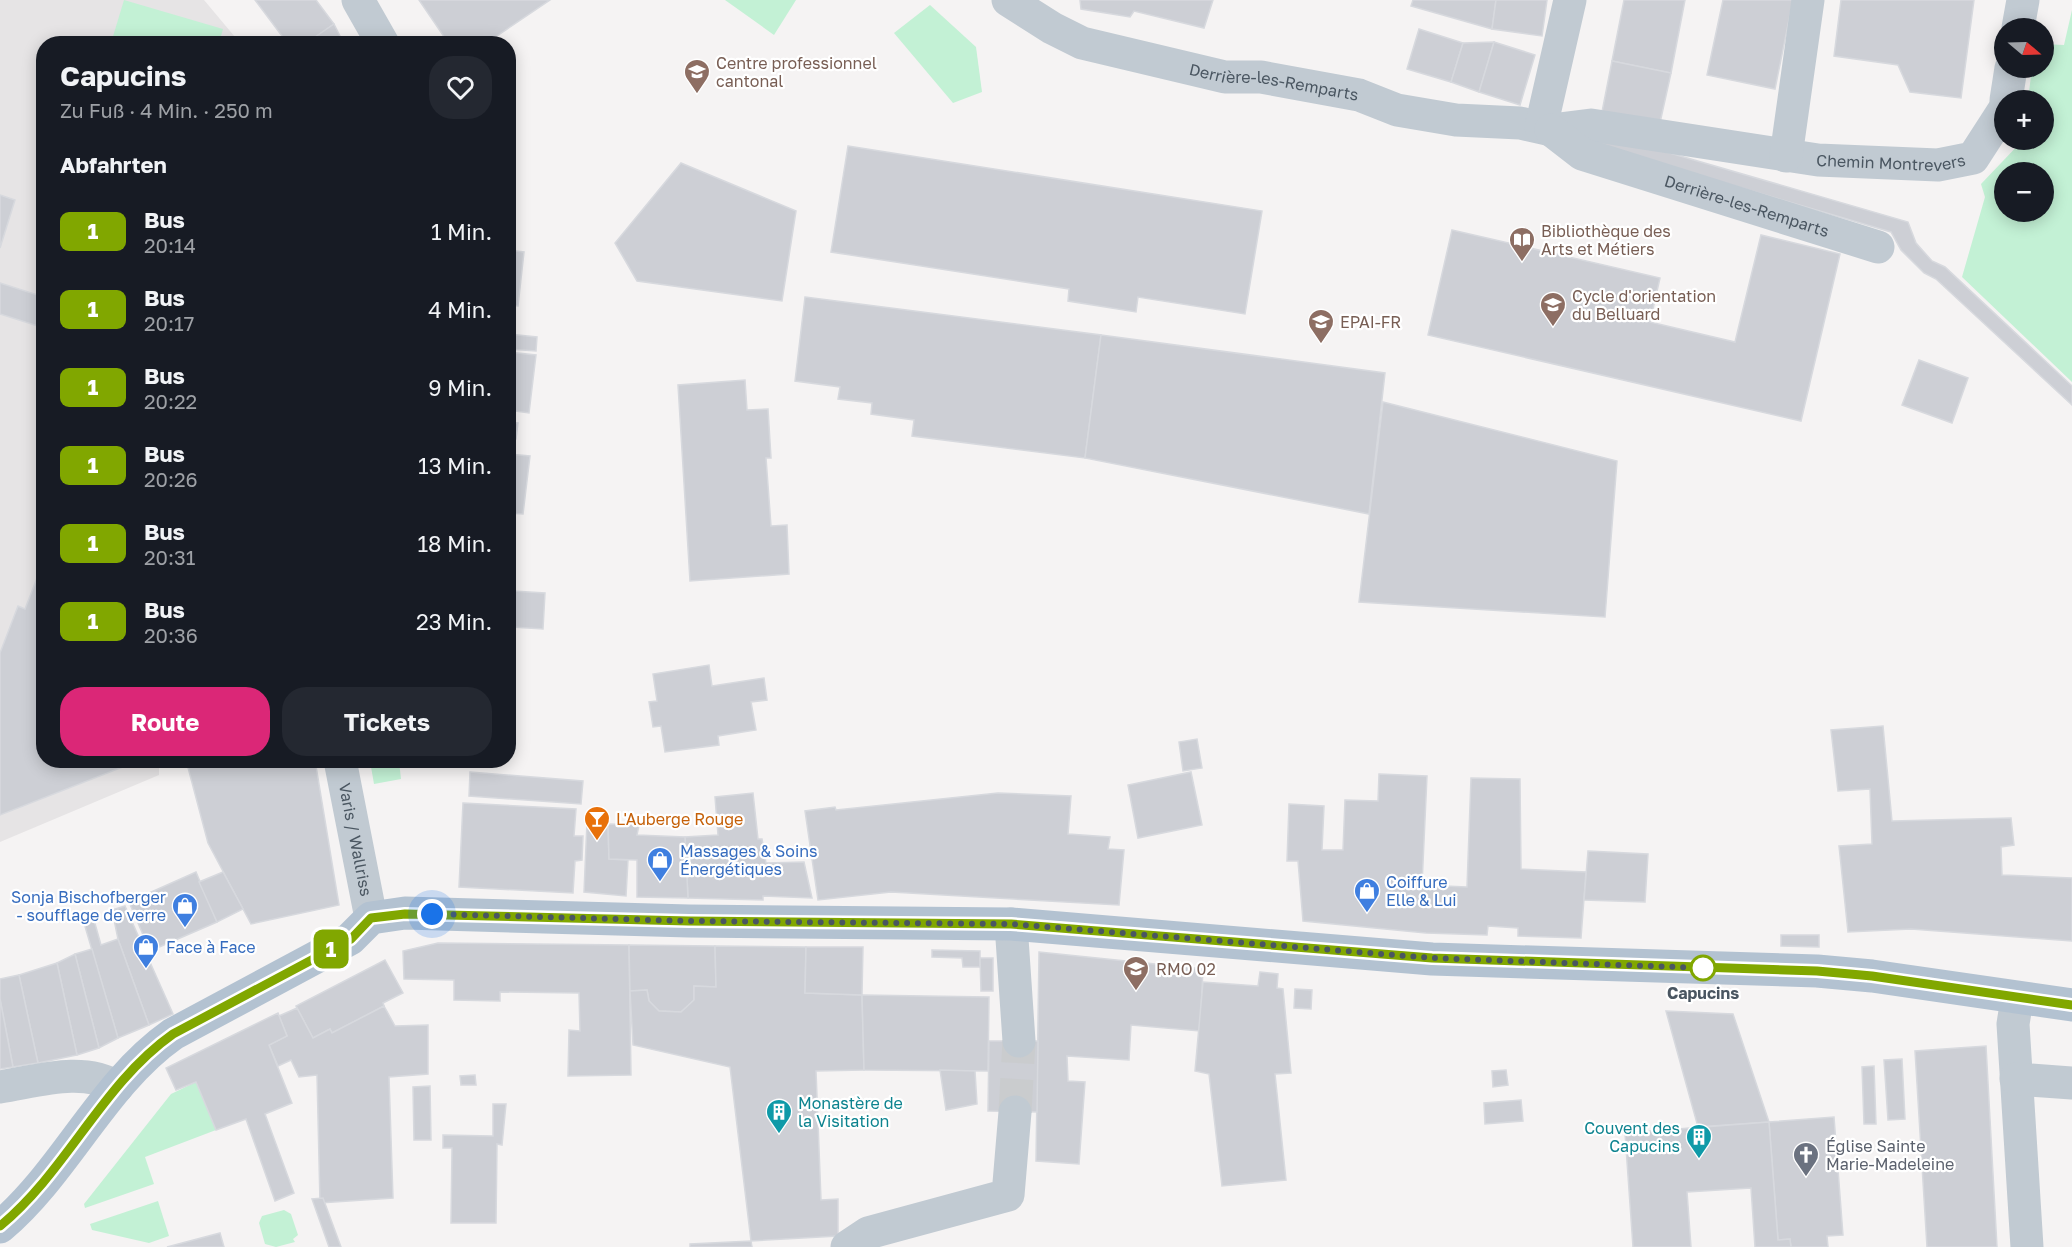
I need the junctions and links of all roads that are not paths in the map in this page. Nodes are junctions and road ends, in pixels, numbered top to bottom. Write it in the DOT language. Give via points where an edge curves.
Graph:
graph roads {
  1 [pos="358,0"];
  2 [pos="1008,0"];
  3 [pos="1570,0"];
  4 [pos="1808,0"];
  5 [pos="2023,0"];
  6 [pos="2020,18"];
  7 [pos="378,36"];
  8 [pos="1994,125"];
  9 [pos="1546,129"];
  10 [pos="1786,156"];
  11 [pos="1878,248"];
  12 [pos="342,768"];
  13 [pos="371,918"];
  14 [pos="1011,924"];
  15 [pos="2017,999"];
  16 [pos="2072,1005"];
  17 [pos="1019,1041"];
  18 [pos="2016,1079"];
  19 [pos="2072,1083"];
  20 [pos="0,1087"];
  21 [pos="117,1088"];
  22 [pos="1014,1112"];
  23 [pos="0,1227"];
  24 [pos="847,1247"];
  25 [pos="2026,1247"];
  1 -- 7 [label="street"];
  2 -- 9 [label="street, Derrière-les-Remparts" via="1082,43 1193,70 1225,77 1261,77 1359,95 1397,110 1456,120 1520,123"];
  3 -- 9 [label="street"];
  4 -- 10 [label="street"];
  5 -- 6 [label="street"];
  8 -- 10 [label="street, Chemin Montrevers" via="1973,158 1938,165"];
  9 -- 10 [label="street, Derrière-les-Remparts" via="1591,125"];
  9 -- 11 [label="street, Derrière-les-Remparts" via="1582,154"];
  12 -- 13 [label="street, Varis / Wallriss"];
  13 -- 14 [label="main road" via="405,914"];
  13 -- 21 [label="main road" via="351,939 173,1034 141,1058"];
  14 -- 15 [label="main road" via="1432,958 1817,971"];
  14 -- 17 [label="street"];
  15 -- 16 [label="main road"];
  15 -- 18 [label="street" via="2013,1024"];
  18 -- 19 [label="street"];
  18 -- 25 [label="street"];
  20 -- 21 [label="street" via="85,1075 104,1079"];
  21 -- 23 [label="main road" via="50,1174"];
  22 -- 24 [label="street" via="1008,1195 868,1233"];
}
